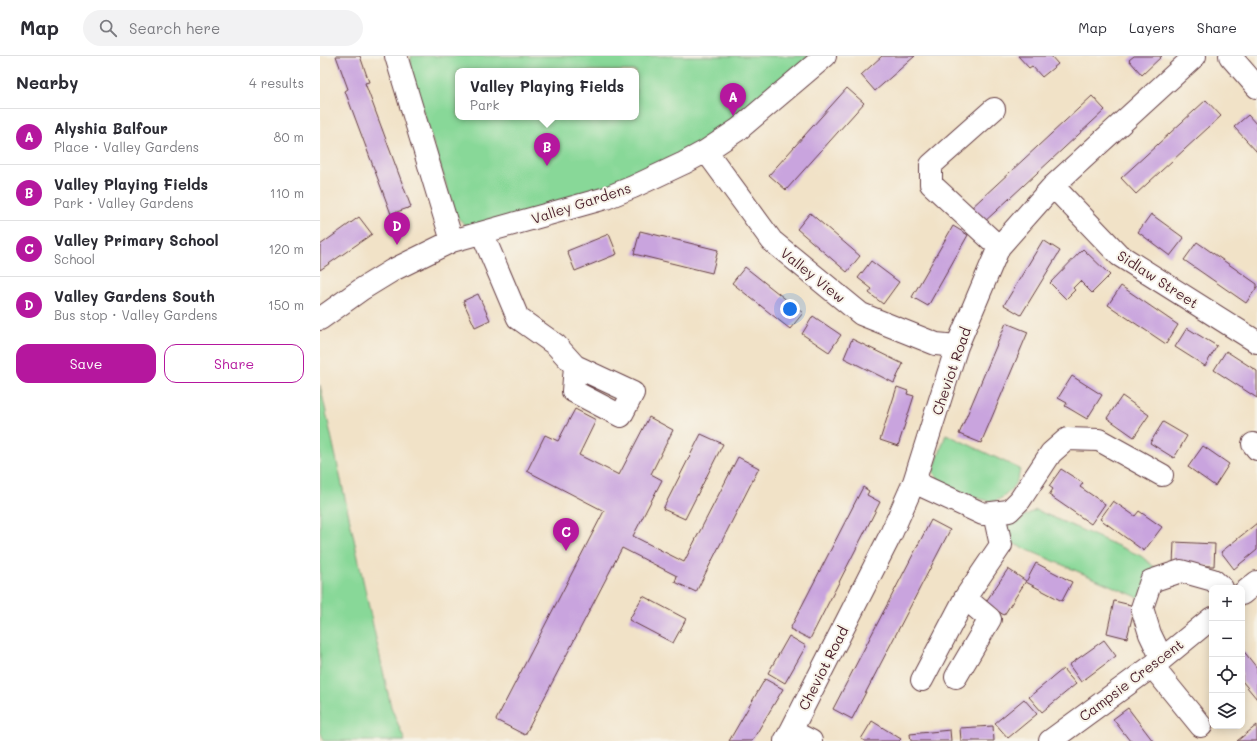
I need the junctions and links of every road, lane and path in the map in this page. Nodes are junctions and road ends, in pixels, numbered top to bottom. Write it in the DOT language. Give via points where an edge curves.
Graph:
graph roads {
  1 [pos="396,56"];
  2 [pos="825,56"];
  3 [pos="1195,56"];
  4 [pos="1230,56"];
  5 [pos="1257,87"];
  6 [pos="994,109"];
  7 [pos="706,151"];
  8 [pos="1053,186"];
  9 [pos="482,233"];
  10 [pos="452,241"];
  11 [pos="999,247"];
  12 [pos="320,319"];
  13 [pos="1257,342"];
  14 [pos="957,346"];
  15 [pos="575,366"];
  16 [pos="1162,475"];
  17 [pos="914,482"];
  18 [pos="994,514"];
  19 [pos="1257,582"];
  20 [pos="1219,585"];
  21 [pos="1245,592"];
  22 [pos="964,598"];
  23 [pos="1209,620"];
  24 [pos="1157,662"];
  25 [pos="956,677"];
  26 [pos="922,680"];
  27 [pos="1201,726"];
  28 [pos="788,736"];
  29 [pos="811,741"];
  30 [pos="1050,741"];
  1 -- 10 [label="street"];
  2 -- 7 [label="street, Valley Gardens" via="739,130"];
  3 -- 8 [label="street, Cheviot Road"];
  4 -- 5 [label="street"];
  6 -- 11 [label="street" via="931,165 932,184"];
  7 -- 9 [label="street, Valley Gardens" via="606,198"];
  7 -- 14 [label="street, Valley View" via="772,241 861,314 936,344"];
  8 -- 11 [label="street, Cheviot Road"];
  8 -- 13 [label="street, Sidlaw Street" via="1119,255"];
  9 -- 10 [label="street, Valley Gardens"];
  9 -- 15 [label="street" via="518,318 556,345"];
  10 -- 12 [label="street, Valley Gardens" via="393,270"];
  11 -- 14 [label="street, Cheviot Road"];
  14 -- 17 [label="street, Cheviot Road"];
  16 -- 18 [label="street" via="1099,440 1067,439 1051,453 1020,500 1008,511"];
  17 -- 18 [label="street" via="983,514"];
  17 -- 28 [label="street, Cheviot Road" via="891,534"];
  18 -- 22 [label="street" via="1000,545"];
  19 -- 21 [label="street"];
  20 -- 24 [label="street" via="1213,580 1181,571 1151,581 1142,608"];
  22 -- 25 [label="street" via="990,619"];
  22 -- 26 [label="street"];
  23 -- 24 [label="street, Campsie Crescent"];
  24 -- 27 [label="street"];
  24 -- 30 [label="street, Campsie Crescent"];
  28 -- 29 [label="street"];
}
